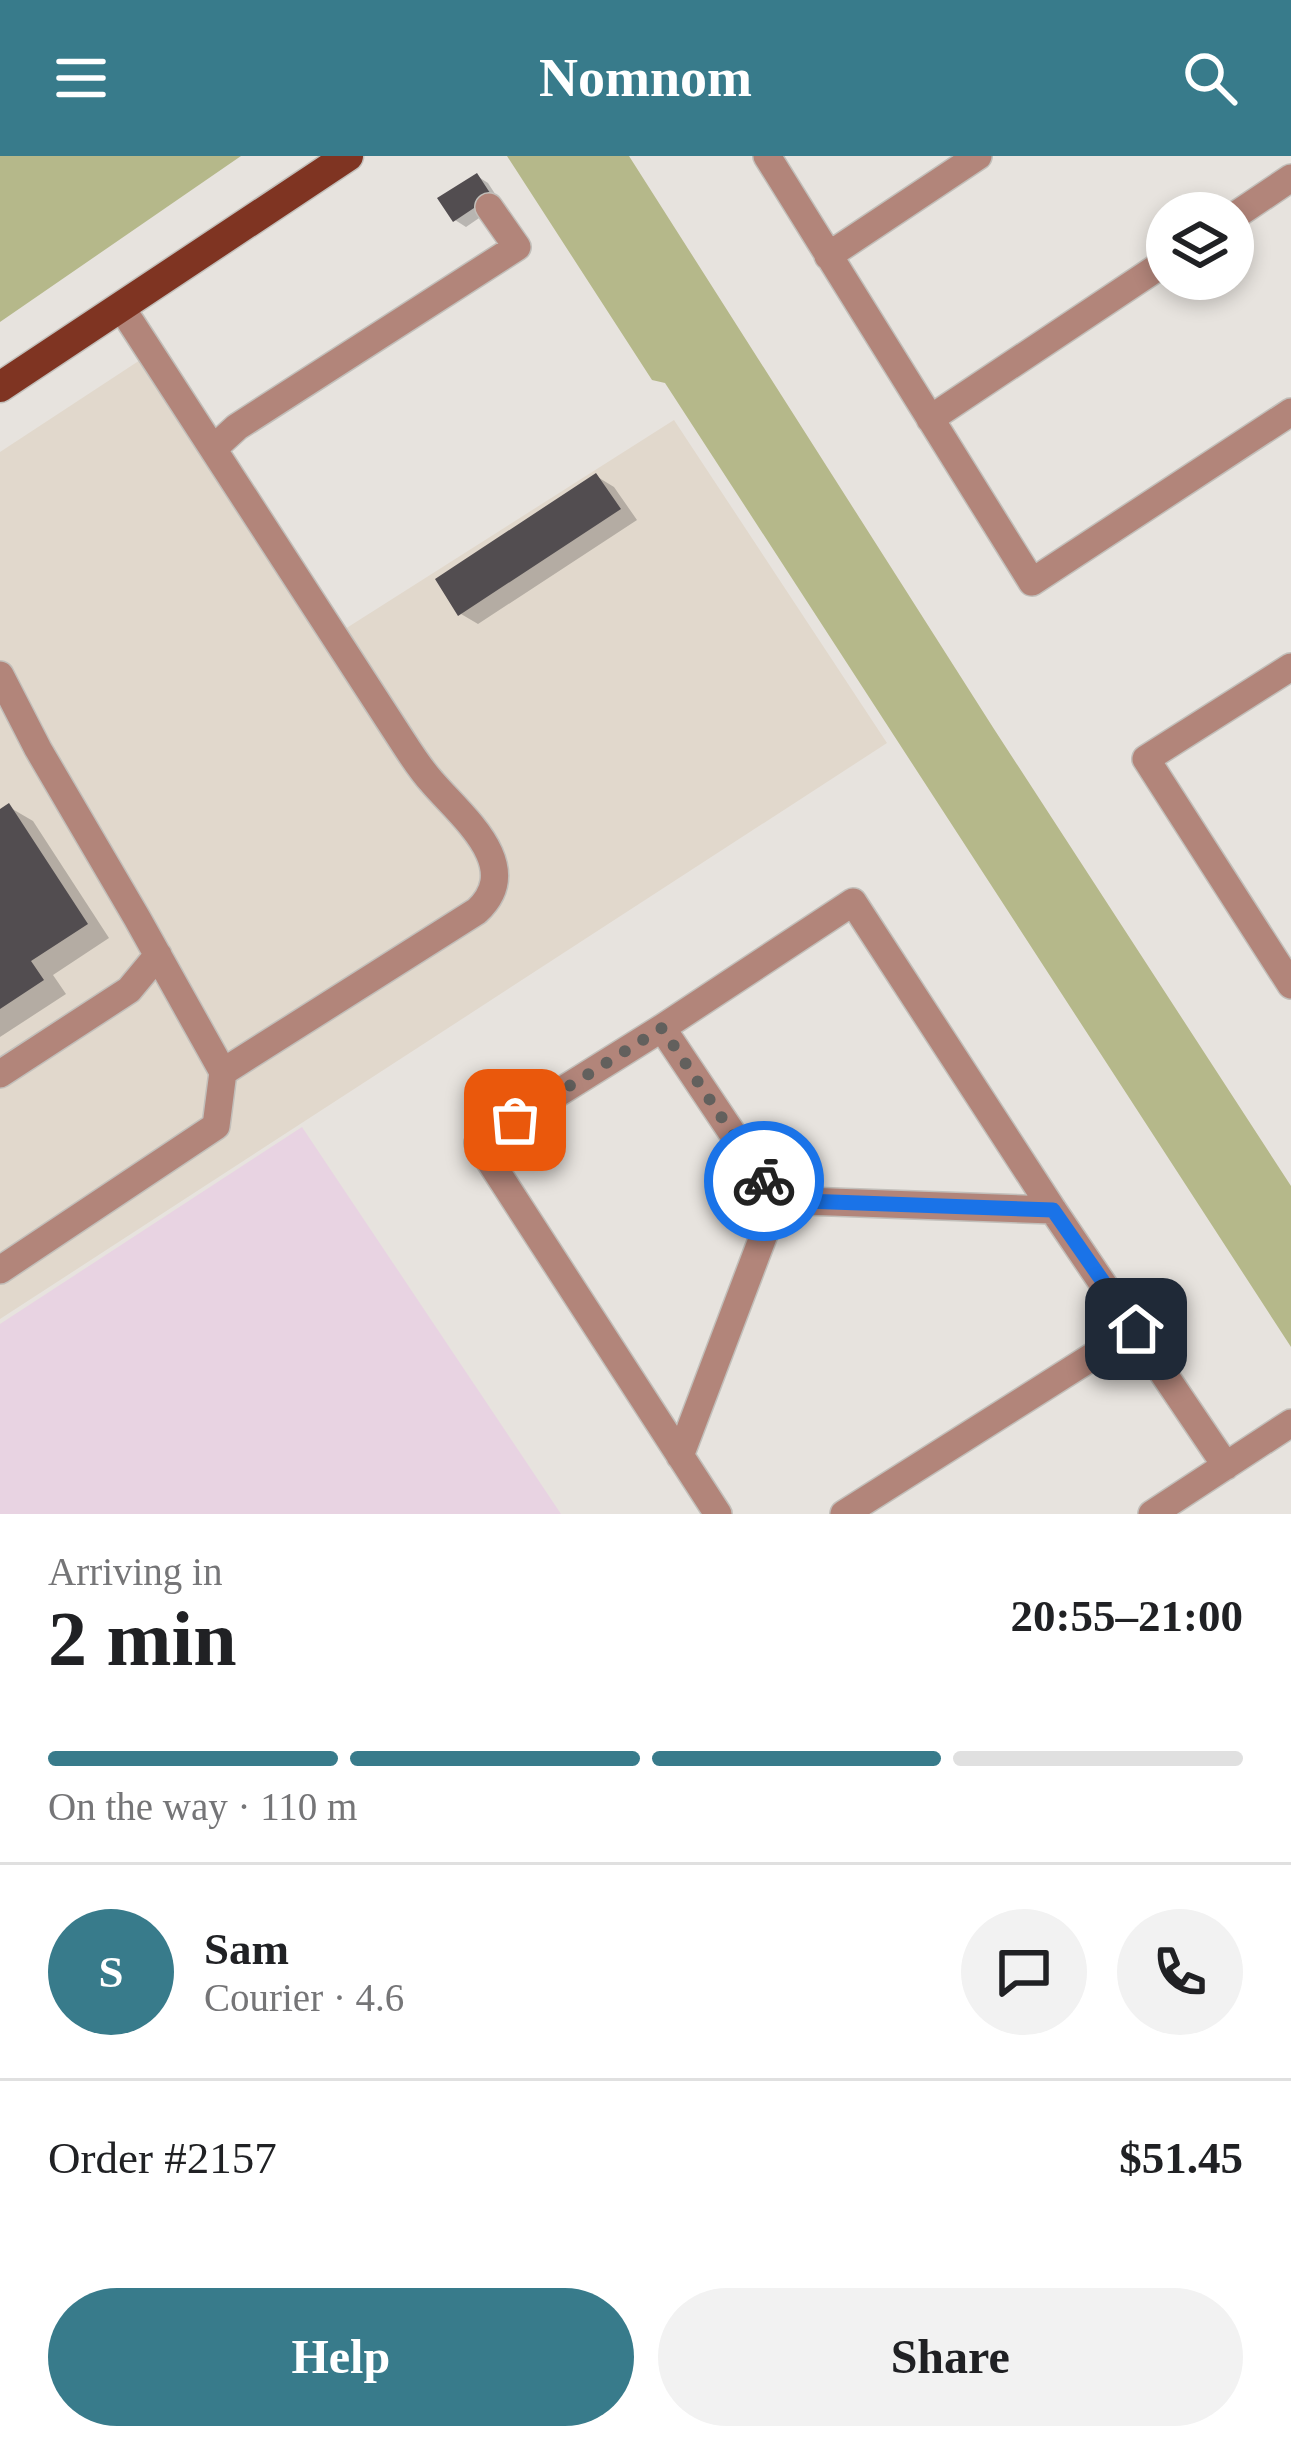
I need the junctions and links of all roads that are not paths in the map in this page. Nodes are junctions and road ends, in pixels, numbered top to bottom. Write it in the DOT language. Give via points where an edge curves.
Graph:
graph roads {
  1 [pos="348,156"];
  2 [pos="767,156"];
  3 [pos="978,156"];
  4 [pos="1291,178"];
  5 [pos="1254,203"];
  6 [pos="489,207"];
  7 [pos="828,256"];
  8 [pos="1146,275"];
  9 [pos="121,307"];
  10 [pos="0,387"];
  11 [pos="1291,412"];
  12 [pos="930,419"];
  13 [pos="213,449"];
  14 [pos="1291,667"];
  15 [pos="4,694"];
  16 [pos="158,955"];
  17 [pos="1291,985"];
  18 [pos="662,1028"];
  19 [pos="223,1072"];
  20 [pos="0,1074"];
  21 [pos="777,1200"];
  22 [pos="1053,1210"];
  23 [pos="0,1270"];
  24 [pos="1136,1329"];
  25 [pos="1291,1423"];
  26 [pos="680,1456"];
  27 [pos="1226,1466"];
  28 [pos="1190,1489"];
  29 [pos="718,1514"];
  30 [pos="844,1514"];
  31 [pos="1152,1514"];
  32 [pos="1206,1514"];
  1 -- 9 [label="main road"];
  2 -- 7 [label="street"];
  3 -- 7 [label="street"];
  4 -- 5 [label="street"];
  6 -- 13 [label="street" via="517,248"];
  7 -- 12 [label="street"];
  8 -- 12 [label="street"];
  9 -- 10 [label="main road"];
  9 -- 13 [label="street"];
  11 -- 12 [label="street" via="1032,582"];
  13 -- 19 [label="street" via="403,742 478,836 496,882 477,911"];
  14 -- 17 [label="street" via="1146,759"];
  15 -- 16 [label="street"];
  16 -- 19 [label="street"];
  16 -- 20 [label="street" via="129,990"];
  18 -- 21 [label="street"];
  18 -- 22 [label="street" via="853,902"];
  18 -- 26 [label="street" via="478,1143"];
  19 -- 23 [label="street" via="216,1126"];
  21 -- 22 [label="street"];
  21 -- 26 [label="street"];
  22 -- 24 [label="street"];
  24 -- 27 [label="street"];
  24 -- 30 [label="street"];
  25 -- 27 [label="street"];
  26 -- 29 [label="street"];
  27 -- 28 [label="street"];
  28 -- 31 [label="street"];
  28 -- 32 [label="street"];
}
